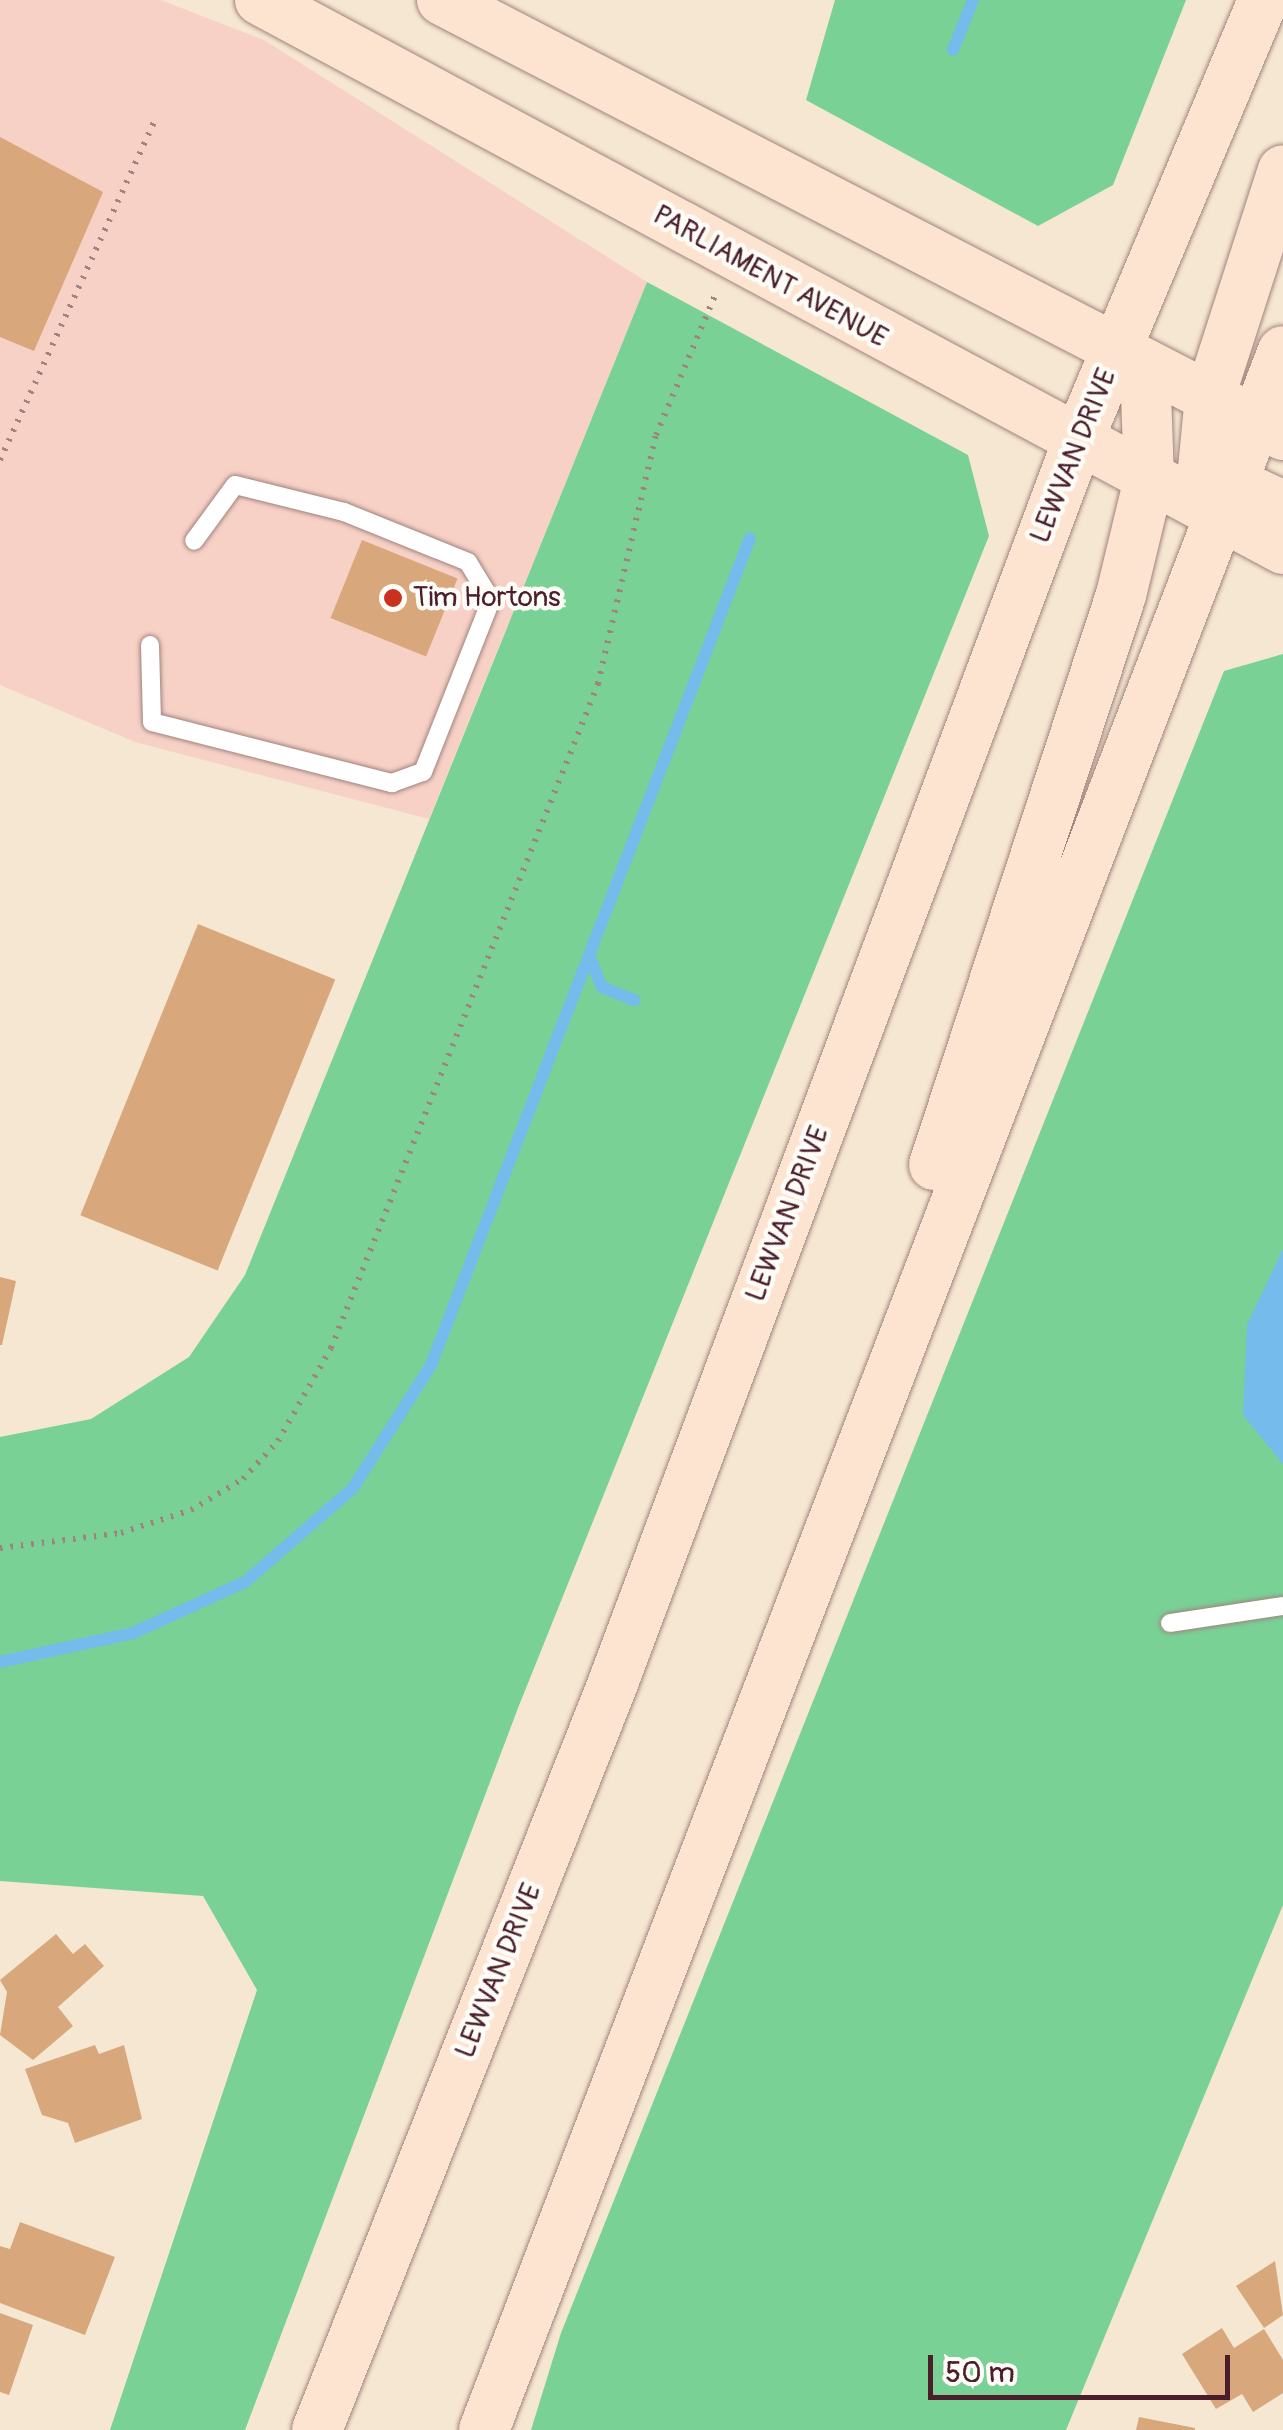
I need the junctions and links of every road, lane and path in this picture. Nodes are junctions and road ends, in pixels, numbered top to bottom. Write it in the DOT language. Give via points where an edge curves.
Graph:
graph roads {
  1 [pos="260,0"];
  2 [pos="442,0"];
  3 [pos="1263,0"];
  4 [pos="154,120"];
  5 [pos="1283,170"];
  6 [pos="732,256"];
  7 [pos="1118,346"];
  8 [pos="1283,351"];
  9 [pos="1210,396"];
  10 [pos="1269,427"];
  11 [pos="1077,443"];
  12 [pos="0,460"];
  13 [pos="1151,468"];
  14 [pos="1218,487"];
  15 [pos="1283,506"];
  16 [pos="194,542"];
  17 [pos="1283,549"];
  18 [pos="150,645"];
  19 [pos="0,1548"];
  20 [pos="1283,1606"];
  21 [pos="1170,1623"];
  22 [pos="764,1697"];
  23 [pos="317,2430"];
  24 [pos="484,2430"];
  1 -- 6 [label="main road, PARLIAMENT AVENUE"];
  2 -- 7 [label="main road"];
  3 -- 7 [label="main road, LEWVAN DRIVE"];
  4 -- 12 [label="path"];
  5 -- 9 [label="main road"];
  6 -- 11 [label="main road, PARLIAMENT AVENUE"];
  6 -- 19 [label="path" via="656,435 598,684 330,1348 296,1410 243,1480 191,1510 121,1533"];
  7 -- 9 [label="main road"];
  7 -- 11 [label="main road, LEWVAN DRIVE"];
  7 -- 13 [label="main road" via="1146,395"];
  8 -- 10 [label="main road"];
  9 -- 10 [label="main road"];
  9 -- 14 [label="main road"];
  10 -- 14 [label="main road"];
  11 -- 13 [label="main road, PARLIAMENT AVENUE"];
  11 -- 23 [label="main road, LEWVAN DRIVE" via="612,1683"];
  13 -- 14 [label="main road, PARLIAMENT AVENUE"];
  13 -- 22 [label="main road" via="1121,595"];
  14 -- 15 [label="main road"];
  14 -- 17 [label="main road, PARLIAMENT AVENUE"];
  14 -- 22 [label="main road"];
  16 -- 18 [label="lane" via="236,485 344,512 468,562 491,600 423,772 392,783 152,722 144,680"];
  20 -- 21 [label="lane"];
  22 -- 24 [label="main road"];
}
